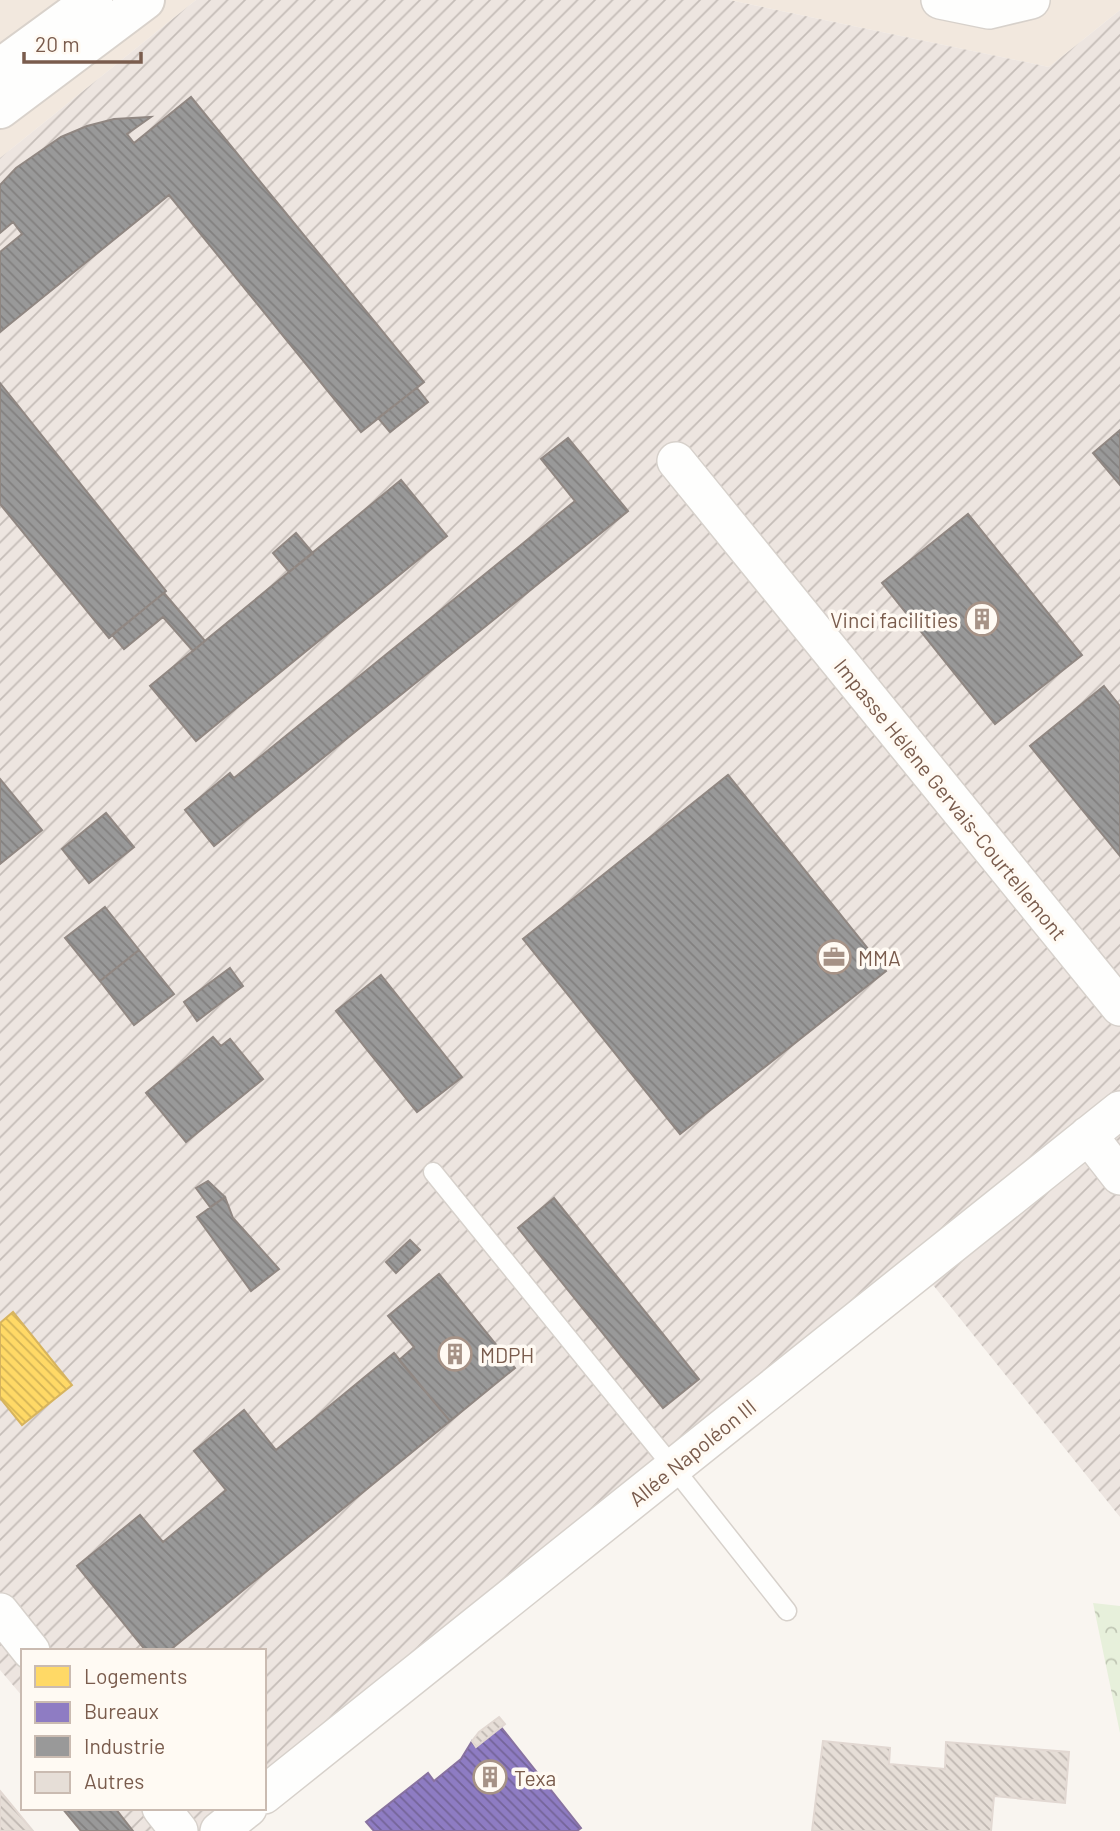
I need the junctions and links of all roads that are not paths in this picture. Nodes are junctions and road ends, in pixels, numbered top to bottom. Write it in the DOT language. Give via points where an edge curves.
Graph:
graph roads {
  1 [pos="93,0"];
  2 [pos="145,0"];
  3 [pos="940,0"];
  4 [pos="1031,0"];
  5 [pos="0,68"];
  6 [pos="0,109"];
  7 [pos="676,461"];
  8 [pos="1120,1007"];
  9 [pos="1120,1110"];
  10 [pos="1088,1135"];
  11 [pos="433,1172"];
  12 [pos="1120,1176"];
  13 [pos="673,1467"];
  14 [pos="787,1611"];
  15 [pos="0,1612"];
  16 [pos="29,1649"];
  17 [pos="266,1793"];
  18 [pos="163,1810"];
  19 [pos="245,1810"];
  20 [pos="180,1831"];
  21 [pos="219,1831"];
  1 -- 5 [label="main road"];
  2 -- 6 [label="main road"];
  3 -- 4 [label="street" via="989,10"];
  7 -- 8 [label="street, Impasse Hélène Gervais-Courtellemont"];
  9 -- 10 [label="street, Allée Napoléon III"];
  10 -- 12 [label="street"];
  10 -- 13 [label="street, Allée Napoléon III"];
  11 -- 13 [label="lane"];
  13 -- 14 [label="lane"];
  13 -- 17 [label="street, Allée Napoléon III"];
  15 -- 16 [label="street"];
  18 -- 20 [label="street"];
  19 -- 21 [label="street"];
}
